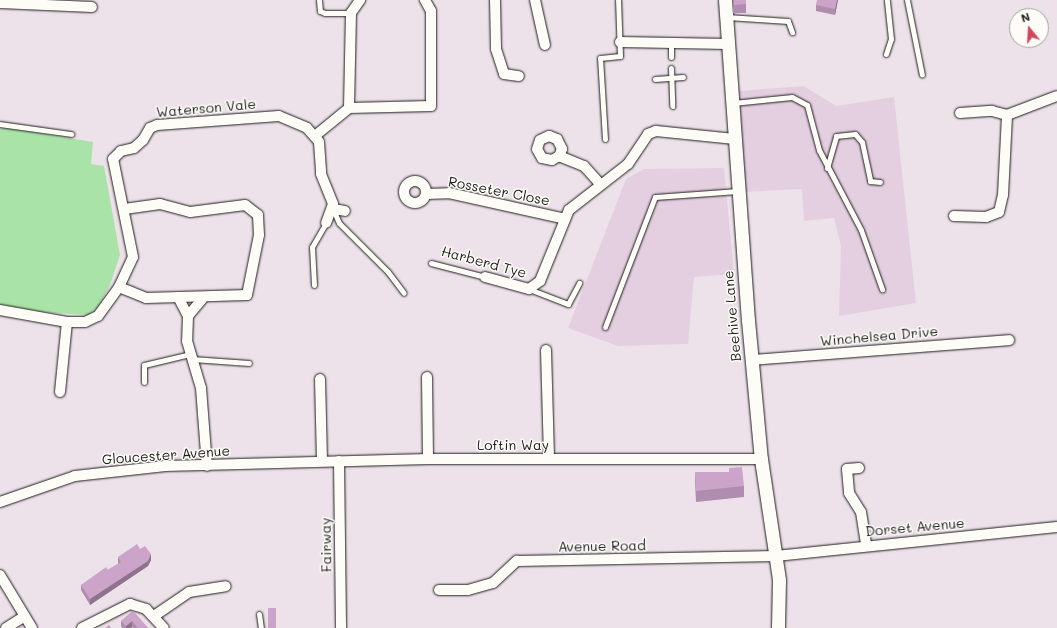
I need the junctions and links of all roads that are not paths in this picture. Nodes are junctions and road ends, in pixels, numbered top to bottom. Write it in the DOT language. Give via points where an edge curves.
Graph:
graph roads {
  1 [pos="319,0"];
  2 [pos="360,0"];
  3 [pos="425,0"];
  4 [pos="495,0"];
  5 [pos="535,0"];
  6 [pos="618,0"];
  7 [pos="725,0"];
  8 [pos="887,0"];
  9 [pos="907,0"];
  10 [pos="0,3"];
  11 [pos="92,7"];
  12 [pos="351,13"];
  13 [pos="726,17"];
  14 [pos="792,32"];
  15 [pos="620,42"];
  16 [pos="728,44"];
  17 [pos="545,45"];
  18 [pos="671,45"];
  19 [pos="886,54"];
  20 [pos="671,57"];
  21 [pos="671,68"];
  22 [pos="922,75"];
  23 [pos="519,76"];
  24 [pos="683,77"];
  25 [pos="671,78"];
  26 [pos="655,79"];
  27 [pos="1057,96"];
  28 [pos="732,103"];
  29 [pos="672,106"];
  30 [pos="349,108"];
  31 [pos="960,113"];
  32 [pos="1007,115"];
  33 [pos="0,124"];
  34 [pos="71,134"];
  35 [pos="316,136"];
  36 [pos="605,139"];
  37 [pos="735,139"];
  38 [pos="559,156"];
  39 [pos="827,168"];
  40 [pos="880,182"];
  41 [pos="601,184"];
  42 [pos="739,191"];
  43 [pos="426,194"];
  44 [pos="124,209"];
  45 [pos="333,209"];
  46 [pos="345,211"];
  47 [pos="954,216"];
  48 [pos="565,219"];
  49 [pos="326,224"];
  50 [pos="431,263"];
  51 [pos="485,277"];
  52 [pos="579,283"];
  53 [pos="314,285"];
  54 [pos="119,287"];
  55 [pos="529,289"];
  56 [pos="882,289"];
  57 [pos="404,294"];
  58 [pos="178,297"];
  59 [pos="203,298"];
  60 [pos="0,310"];
  61 [pos="188,316"];
  62 [pos="67,322"];
  63 [pos="605,328"];
  64 [pos="1009,340"];
  65 [pos="546,350"];
  66 [pos="191,357"];
  67 [pos="752,360"];
  68 [pos="249,363"];
  69 [pos="427,377"];
  70 [pos="320,379"];
  71 [pos="144,382"];
  72 [pos="60,392"];
  73 [pos="428,459"];
  74 [pos="549,459"];
  75 [pos="761,459"];
  76 [pos="339,461"];
  77 [pos="322,462"];
  78 [pos="265,463"];
  79 [pos="207,466"];
  80 [pos="859,468"];
  81 [pos="0,502"];
  82 [pos="1057,527"];
  83 [pos="866,545"];
  84 [pos="776,556"];
  85 [pos="0,575"];
  86 [pos="226,586"];
  87 [pos="439,590"];
  88 [pos="260,614"];
  89 [pos="25,616"];
  90 [pos="154,616"];
  91 [pos="6,628"];
  92 [pos="32,628"];
  93 [pos="82,628"];
  94 [pos="164,628"];
  95 [pos="261,628"];
  96 [pos="341,628"];
  97 [pos="778,628"];
  1 -- 12 [label="lane" via="320,11"];
  2 -- 12 [label="street"];
  3 -- 30 [label="street" via="431,11 431,106"];
  4 -- 23 [label="street" via="496,49 504,74"];
  5 -- 17 [label="street"];
  6 -- 15 [label="lane"];
  7 -- 13 [label="main road, Beehive Lane"];
  8 -- 19 [label="lane" via="891,39"];
  9 -- 22 [label="lane"];
  10 -- 11 [label="street"];
  12 -- 30 [label="street"];
  13 -- 14 [label="lane" via="788,21"];
  13 -- 16 [label="main road, Beehive Lane"];
  15 -- 18 [label="street"];
  15 -- 36 [label="lane" via="620,56 600,58"];
  16 -- 18 [label="street"];
  16 -- 28 [label="main road, Beehive Lane"];
  18 -- 20 [label="lane"];
  21 -- 25 [label="lane"];
  24 -- 25 [label="lane"];
  25 -- 26 [label="lane"];
  25 -- 29 [label="lane"];
  27 -- 32 [label="street"];
  28 -- 37 [label="main road, Beehive Lane"];
  28 -- 39 [label="lane" via="801,99 812,115"];
  30 -- 35 [label="street"];
  31 -- 32 [label="street" via="992,111"];
  32 -- 47 [label="street" via="1003,195 998,212 986,217"];
  33 -- 34 [label="lane"];
  35 -- 44 [label="street, Waterson Vale" via="279,116 157,125 150,128 144,140 134,148 121,150 113,159 112,171"];
  35 -- 45 [label="street" via="322,152 321,174"];
  37 -- 41 [label="street, Harberd Tye" via="656,131 642,138 628,164"];
  37 -- 42 [label="main road, Beehive Lane"];
  38 -- 41 [label="street" via="584,166"];
  39 -- 40 [label="lane" via="836,136 855,134 862,142 870,180"];
  39 -- 56 [label="lane" via="861,230"];
  41 -- 48 [label="street, Harberd Tye" via="569,210"];
  42 -- 63 [label="lane" via="655,197"];
  42 -- 67 [label="main road, Beehive Lane"];
  43 -- 48 [label="street, Rosseter Close" via="449,193"];
  44 -- 54 [label="street, Waterson Vale" via="133,257"];
  44 -- 59 [label="street" via="160,204 190,212 210,207 245,205 254,208 258,215 259,235 247,295"];
  45 -- 46 [label="street"];
  45 -- 49 [label="street"];
  45 -- 57 [label="lane" via="339,223 388,272"];
  48 -- 55 [label="street, Harberd Tye" via="540,281"];
  49 -- 53 [label="lane" via="312,247"];
  50 -- 51 [label="lane, Harberd Tye"];
  51 -- 55 [label="street, Harberd Tye"];
  52 -- 55 [label="lane" via="568,304"];
  54 -- 58 [label="street" via="146,298"];
  54 -- 62 [label="street, Waterson Vale" via="98,316 85,322"];
  58 -- 59 [label="street"];
  58 -- 61 [label="street"];
  59 -- 61 [label="street"];
  60 -- 62 [label="street, Waterson Vale"];
  61 -- 66 [label="street"];
  62 -- 72 [label="street"];
  64 -- 67 [label="street, Winchelsea Drive"];
  65 -- 74 [label="street"];
  66 -- 68 [label="lane"];
  66 -- 71 [label="lane" via="144,365"];
  66 -- 79 [label="street" via="201,388"];
  67 -- 75 [label="main road, Beehive Lane"];
  69 -- 73 [label="street"];
  70 -- 77 [label="street"];
  73 -- 74 [label="street, Loftin Way"];
  73 -- 76 [label="street, Loftin Way"];
  74 -- 75 [label="street, Loftin Way"];
  75 -- 84 [label="main road, Beehive Lane"];
  76 -- 77 [label="street, Loftin Way"];
  76 -- 96 [label="street, Fairway"];
  77 -- 78 [label="street, Loftin Way"];
  78 -- 79 [label="street, Gloucester Avenue"];
  79 -- 81 [label="street, Gloucester Avenue" via="124,468 75,476"];
  80 -- 83 [label="street" via="847,469 849,493 861,512"];
  82 -- 83 [label="street, Dorset Avenue"];
  83 -- 84 [label="street, Dorset Avenue"];
  84 -- 87 [label="street, Avenue Road" via="517,561 493,583 468,590"];
  84 -- 97 [label="main road, Beehive Lane"];
  85 -- 89 [label="street"];
  86 -- 90 [label="street" via="189,592"];
  88 -- 95 [label="lane"];
  89 -- 91 [label="street"];
  89 -- 92 [label="street"];
  90 -- 93 [label="street" via="138,606 122,606"];
  90 -- 94 [label="street"];
}
